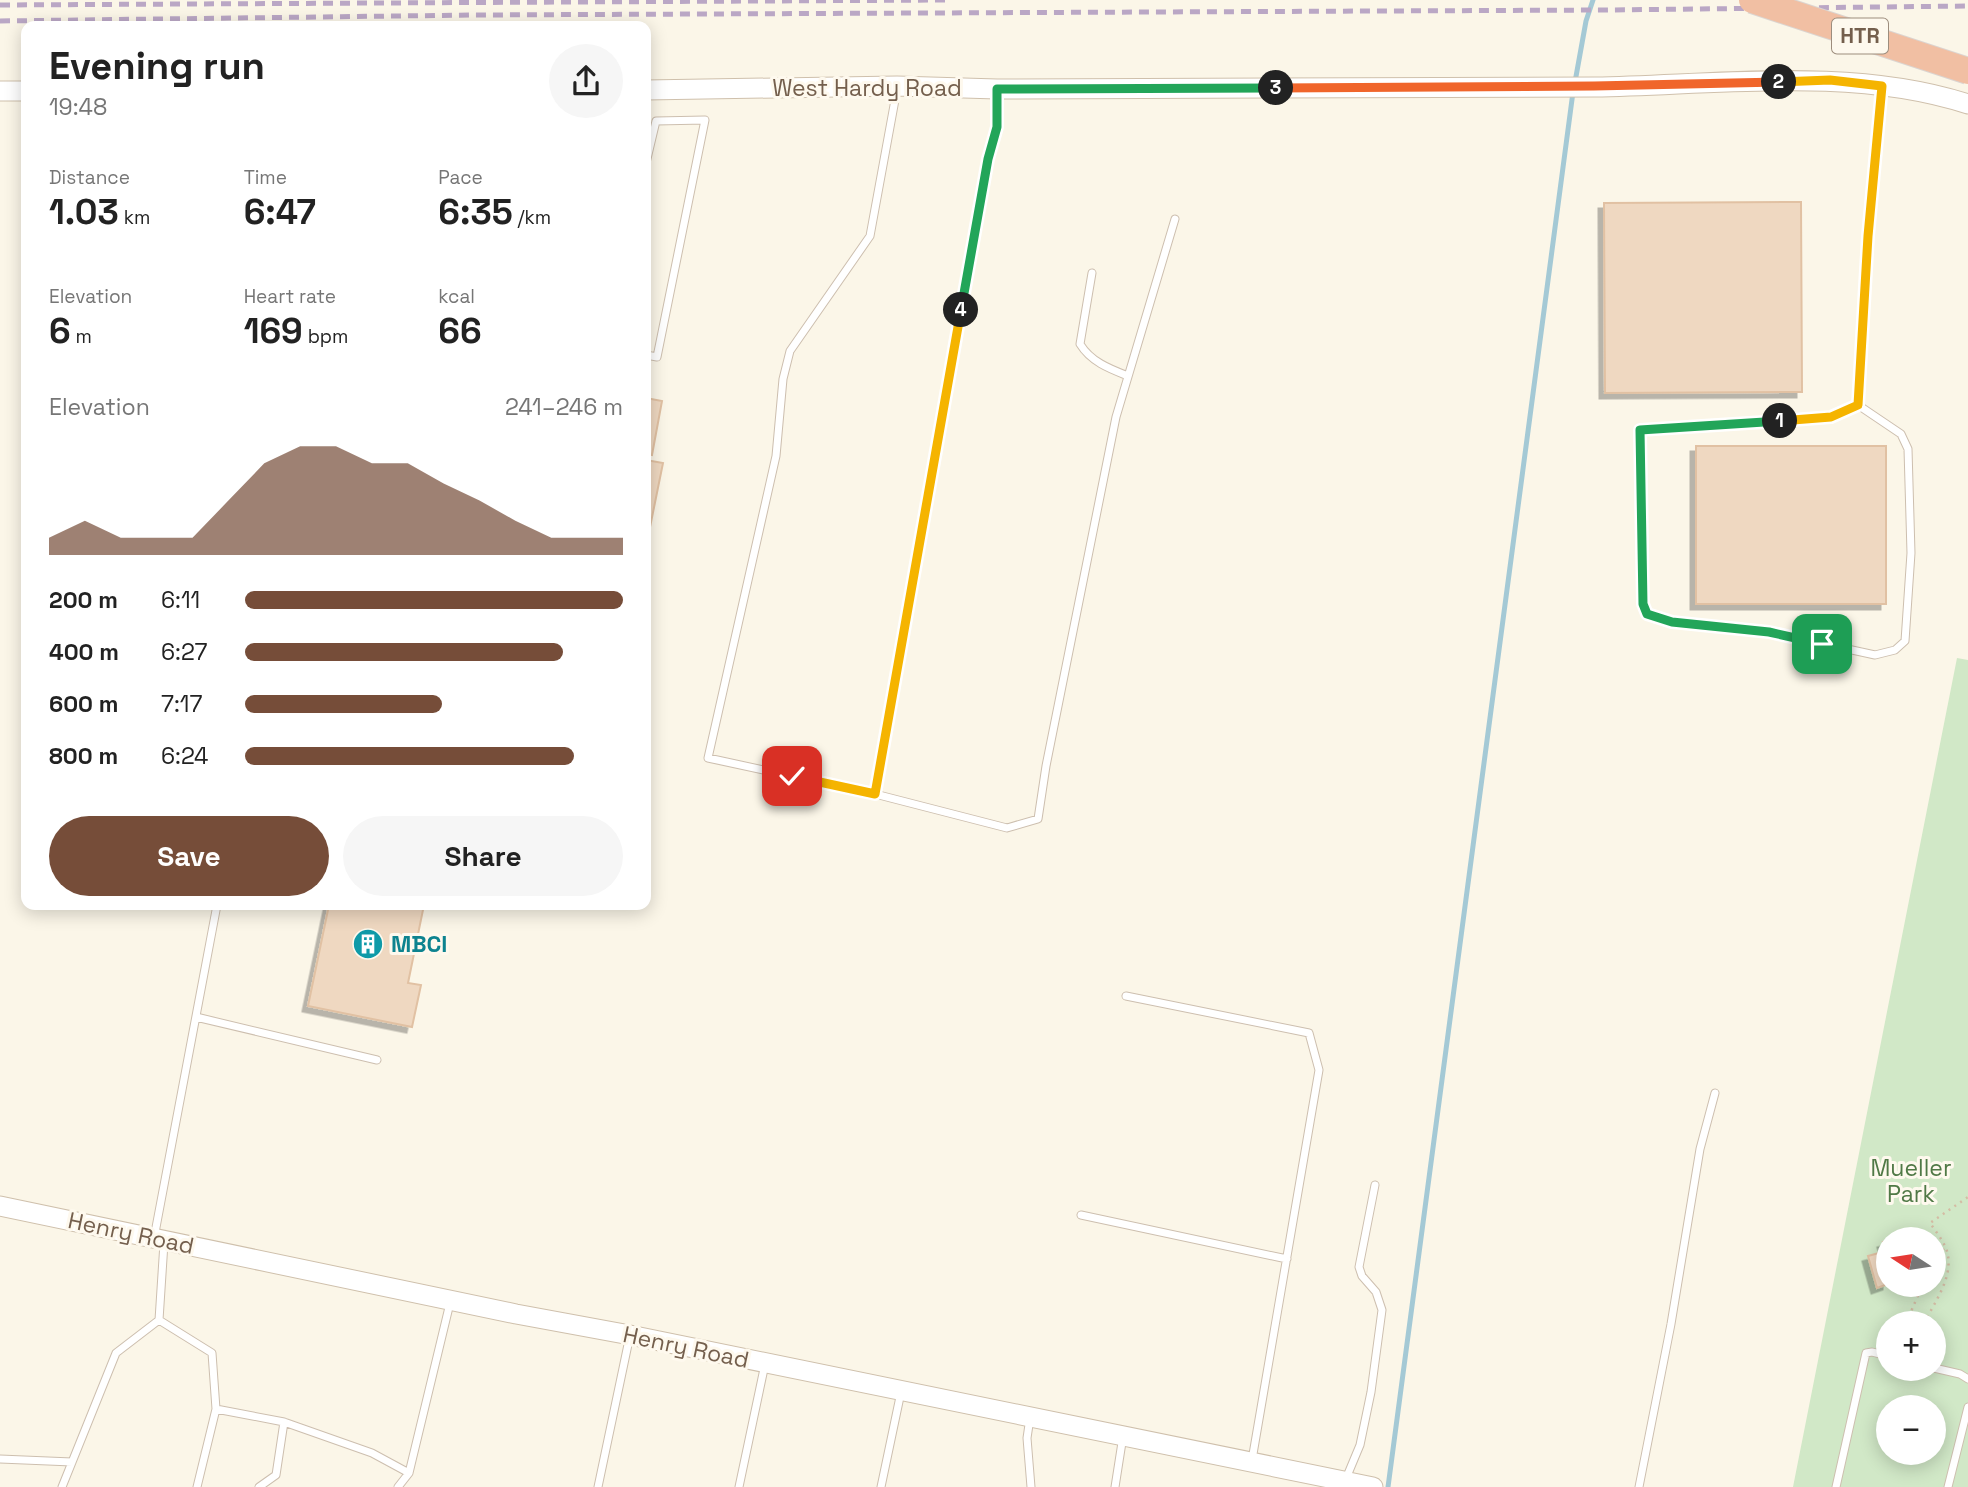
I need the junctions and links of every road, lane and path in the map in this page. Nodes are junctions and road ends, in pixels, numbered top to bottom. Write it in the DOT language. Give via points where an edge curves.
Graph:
graph roads {
  1 [pos="1752,0"];
  2 [pos="1968,71"];
  3 [pos="897,86"];
  4 [pos="1882,86"];
  5 [pos="997,89"];
  6 [pos="21,90"];
  7 [pos="651,90"];
  8 [pos="0,91"];
  9 [pos="1968,104"];
  10 [pos="651,142"];
  11 [pos="1175,219"];
  12 [pos="1092,274"];
  13 [pos="651,356"];
  14 [pos="1128,376"];
  15 [pos="1858,405"];
  16 [pos="875,794"];
  17 [pos="216,910"];
  18 [pos="1126,996"];
  19 [pos="197,1017"];
  20 [pos="377,1060"];
  21 [pos="1715,1093"];
  22 [pos="1375,1185"];
  23 [pos="1968,1197"];
  24 [pos="0,1206"];
  25 [pos="1081,1215"];
  26 [pos="1932,1227"];
  27 [pos="159,1239"];
  28 [pos="1946,1250"];
  29 [pos="1287,1259"];
  30 [pos="1946,1280"];
  31 [pos="451,1299"];
  32 [pos="159,1320"];
  33 [pos="630,1335"];
  34 [pos="1876,1353"];
  35 [pos="766,1364"];
  36 [pos="1946,1371"];
  37 [pos="1968,1379"];
  38 [pos="902,1391"];
  39 [pos="1968,1407"];
  40 [pos="216,1409"];
  41 [pos="1031,1417"];
  42 [pos="284,1422"];
  43 [pos="1123,1436"];
  44 [pos="0,1459"];
  45 [pos="1252,1461"];
  46 [pos="72,1462"];
  47 [pos="409,1473"];
  48 [pos="1319,1481"];
  49 [pos="1361,1485"];
  50 [pos="62,1487"];
  51 [pos="197,1487"];
  52 [pos="259,1487"];
  53 [pos="398,1487"];
  54 [pos="598,1487"];
  55 [pos="739,1487"];
  56 [pos="881,1487"];
  57 [pos="1031,1487"];
  58 [pos="1115,1487"];
  59 [pos="1639,1487"];
  60 [pos="1836,1487"];
  61 [pos="1948,1487"];
  1 -- 2 [label="highway, HTR, bridge"];
  3 -- 5 [label="street, West Hardy Road"];
  3 -- 7 [label="street, West Hardy Road"];
  3 -- 16 [label="lane" via="870,236 790,351 776,456 708,758"];
  4 -- 5 [label="street, West Hardy Road" via="1830,80 1555,87"];
  4 -- 9 [label="street, West Hardy Road"];
  4 -- 15 [label="lane"];
  5 -- 16 [label="lane" via="997,127"];
  6 -- 8 [label="street"];
  10 -- 13 [label="lane" via="656,121 705,120 657,357"];
  11 -- 14 [label="lane"];
  12 -- 14 [label="lane" via="1080,344 1107,368"];
  14 -- 16 [label="lane" via="1045,766 1038,819 1007,828"];
  15 -- 15 [label="lane" via="1901,434 1908,449 1912,553 1905,641 1895,650 1875,655 1769,632 1672,622 1647,614 1643,604 1640,430 1831,417"];
  17 -- 19 [label="lane"];
  18 -- 29 [label="lane" via="1309,1033 1318,1070"];
  19 -- 20 [label="lane"];
  19 -- 27 [label="lane"];
  21 -- 59 [label="lane" via="1700,1149"];
  22 -- 49 [label="lane" via="1359,1267 1382,1310 1360,1445"];
  23 -- 26 [label="path" via="1930,1223"];
  24 -- 27 [label="street, Henry Road"];
  25 -- 29 [label="lane"];
  27 -- 31 [label="street, Henry Road"];
  27 -- 32 [label="lane"];
  28 -- 30 [label="path" via="1950,1264"];
  29 -- 45 [label="lane"];
  31 -- 33 [label="street, Henry Road"];
  31 -- 47 [label="lane"];
  32 -- 40 [label="lane" via="212,1353"];
  32 -- 46 [label="lane" via="116,1353"];
  33 -- 35 [label="street, Henry Road"];
  33 -- 54 [label="lane"];
  34 -- 60 [label="lane" via="1866,1353"];
  35 -- 38 [label="street, Henry Road"];
  35 -- 55 [label="lane"];
  36 -- 37 [label="lane"];
  38 -- 41 [label="street, Henry Road"];
  38 -- 56 [label="lane"];
  39 -- 61 [label="lane"];
  40 -- 42 [label="lane"];
  40 -- 51 [label="lane"];
  41 -- 43 [label="street, Henry Road"];
  41 -- 57 [label="lane" via="1027,1438"];
  42 -- 47 [label="lane" via="372,1452"];
  42 -- 52 [label="lane" via="276,1475"];
  43 -- 45 [label="street, Henry Road"];
  43 -- 58 [label="lane"];
  44 -- 46 [label="lane"];
  45 -- 48 [label="street, Henry Road"];
  46 -- 50 [label="lane"];
  47 -- 53 [label="lane"];
  48 -- 49 [label="street, Henry Road"];
}
